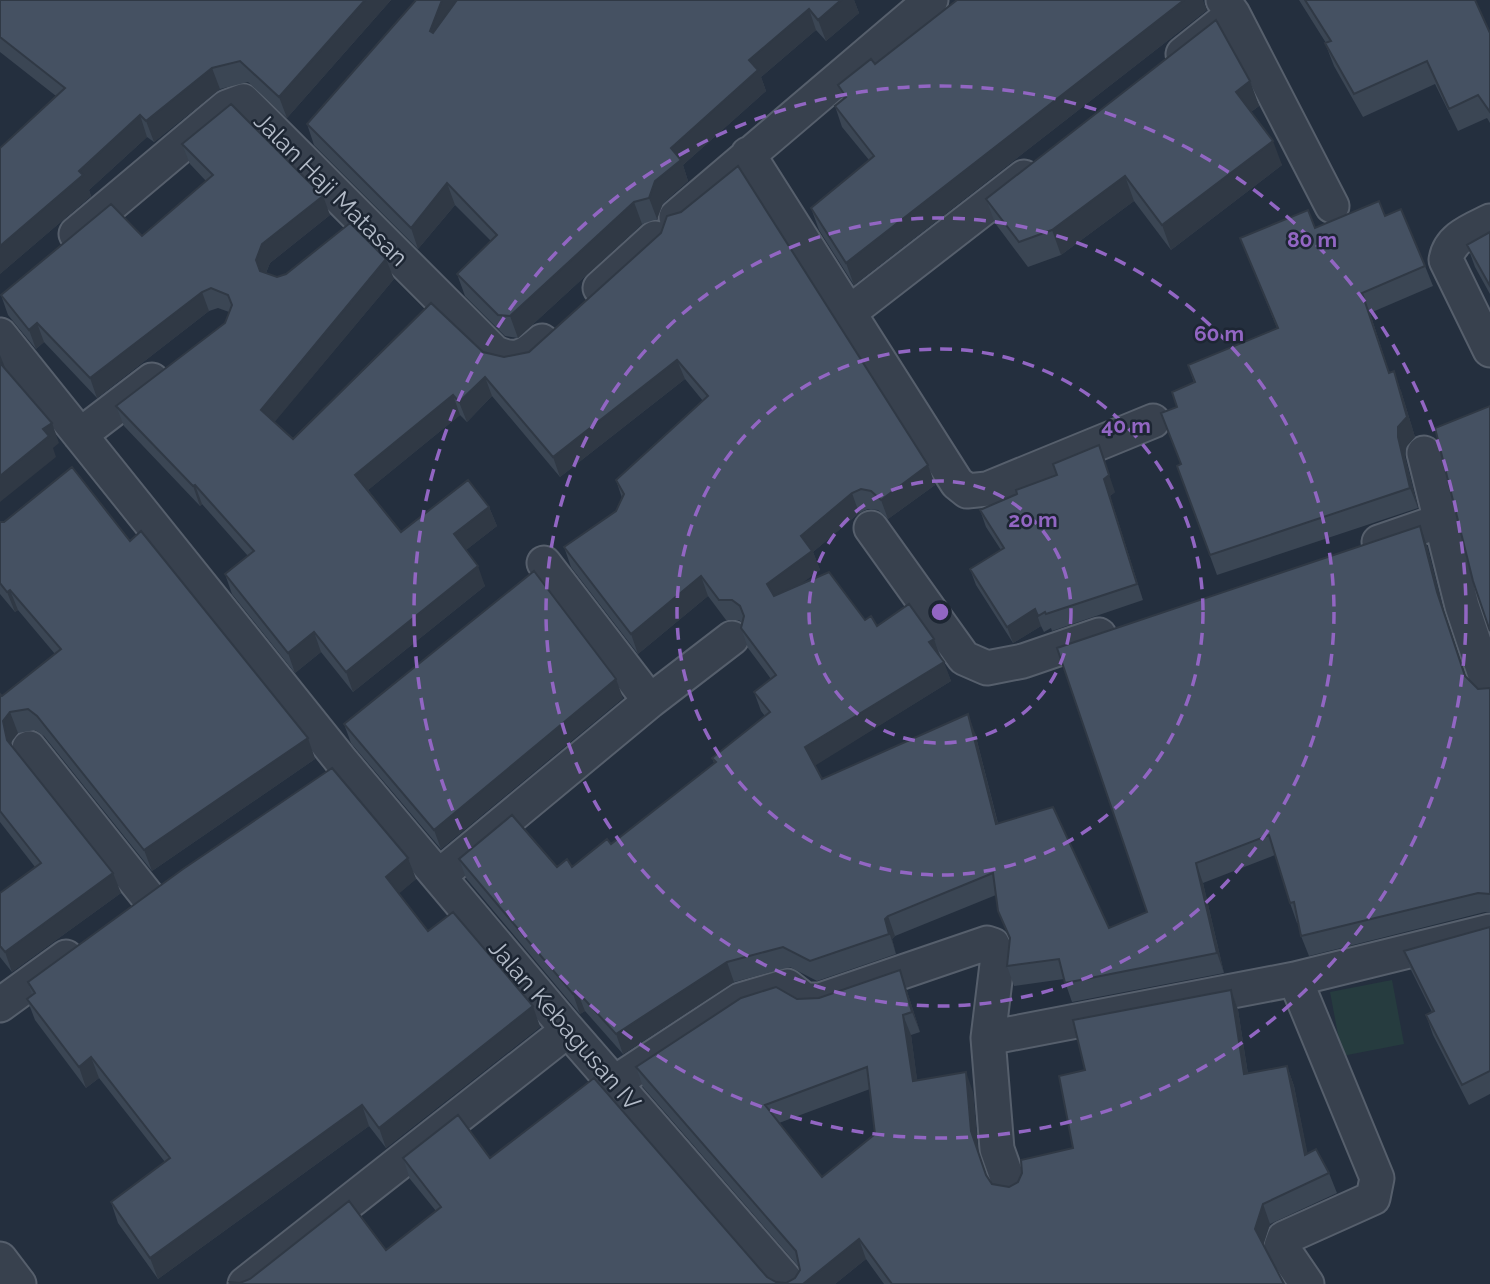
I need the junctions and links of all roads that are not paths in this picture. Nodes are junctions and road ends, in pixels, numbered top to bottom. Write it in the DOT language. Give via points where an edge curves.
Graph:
graph roads {
  1 [pos="930,0"];
  2 [pos="1228,7"];
  3 [pos="1157,74"];
  4 [pos="748,154"];
  5 [pos="1047,159"];
  6 [pos="1332,206"];
  7 [pos="359,217"];
  8 [pos="1490,220"];
  9 [pos="330,240"];
  10 [pos="51,255"];
  11 [pos="850,312"];
  12 [pos="0,335"];
  13 [pos="1490,350"];
  14 [pos="177,360"];
  15 [pos="1153,421"];
  16 [pos="81,452"];
  17 [pos="1424,453"];
  18 [pos="1443,520"];
  19 [pos="871,528"];
  20 [pos="1351,551"];
  21 [pos="545,563"];
  22 [pos="1128,626"];
  23 [pos="732,638"];
  24 [pos="1490,690"];
  25 [pos="650,701"];
  26 [pos="29,748"];
  27 [pos="439,876"];
  28 [pos="148,897"];
  29 [pos="1490,931"];
  30 [pos="92,938"];
  31 [pos="1295,979"];
  32 [pos="0,1005"];
  33 [pos="568,1030"];
  34 [pos="988,1038"];
  35 [pos="614,1083"];
  36 [pos="1010,1189"];
  37 [pos="0,1259"];
  38 [pos="19,1284"];
  39 [pos="245,1284"];
  40 [pos="789,1284"];
  41 [pos="1307,1284"];
  1 -- 4 [label="street, Jalan Haji Matasan"];
  2 -- 3 [label="street"];
  2 -- 6 [label="street"];
  4 -- 7 [label="street, Jalan Haji Matasan" via="518,359 494,352"];
  4 -- 11 [label="street"];
  5 -- 11 [label="street"];
  7 -- 9 [label="street"];
  7 -- 10 [label="street, Jalan Haji Matasan" via="297,135 243,101 227,107"];
  8 -- 13 [label="street" via="1454,242 1446,260"];
  11 -- 15 [label="street" via="957,483 967,491 987,489"];
  12 -- 16 [label="street, Jalan Kebagusan IV"];
  14 -- 16 [label="street"];
  16 -- 27 [label="street, Jalan Kebagusan IV"];
  17 -- 18 [label="street"];
  18 -- 20 [label="street"];
  18 -- 24 [label="street" via="1462,606"];
  19 -- 22 [label="street" via="964,658 987,668 1023,661"];
  21 -- 25 [label="street"];
  23 -- 25 [label="street"];
  25 -- 27 [label="street"];
  26 -- 28 [label="street"];
  27 -- 33 [label="street, Jalan Kebagusan IV"];
  29 -- 31 [label="street"];
  30 -- 32 [label="street"];
  31 -- 34 [label="street"];
  31 -- 41 [label="street" via="1377,1178 1373,1198 1284,1238 1281,1246"];
  33 -- 35 [label="street, Jalan Kebagusan IV"];
  33 -- 39 [label="street"];
  34 -- 35 [label="street" via="998,956 993,945 981,943 820,1000 805,1000 787,986 740,1000"];
  34 -- 36 [label="street" via="997,1149"];
  35 -- 40 [label="street, Jalan Kebagusan IV"];
  37 -- 38 [label="street"];
}
